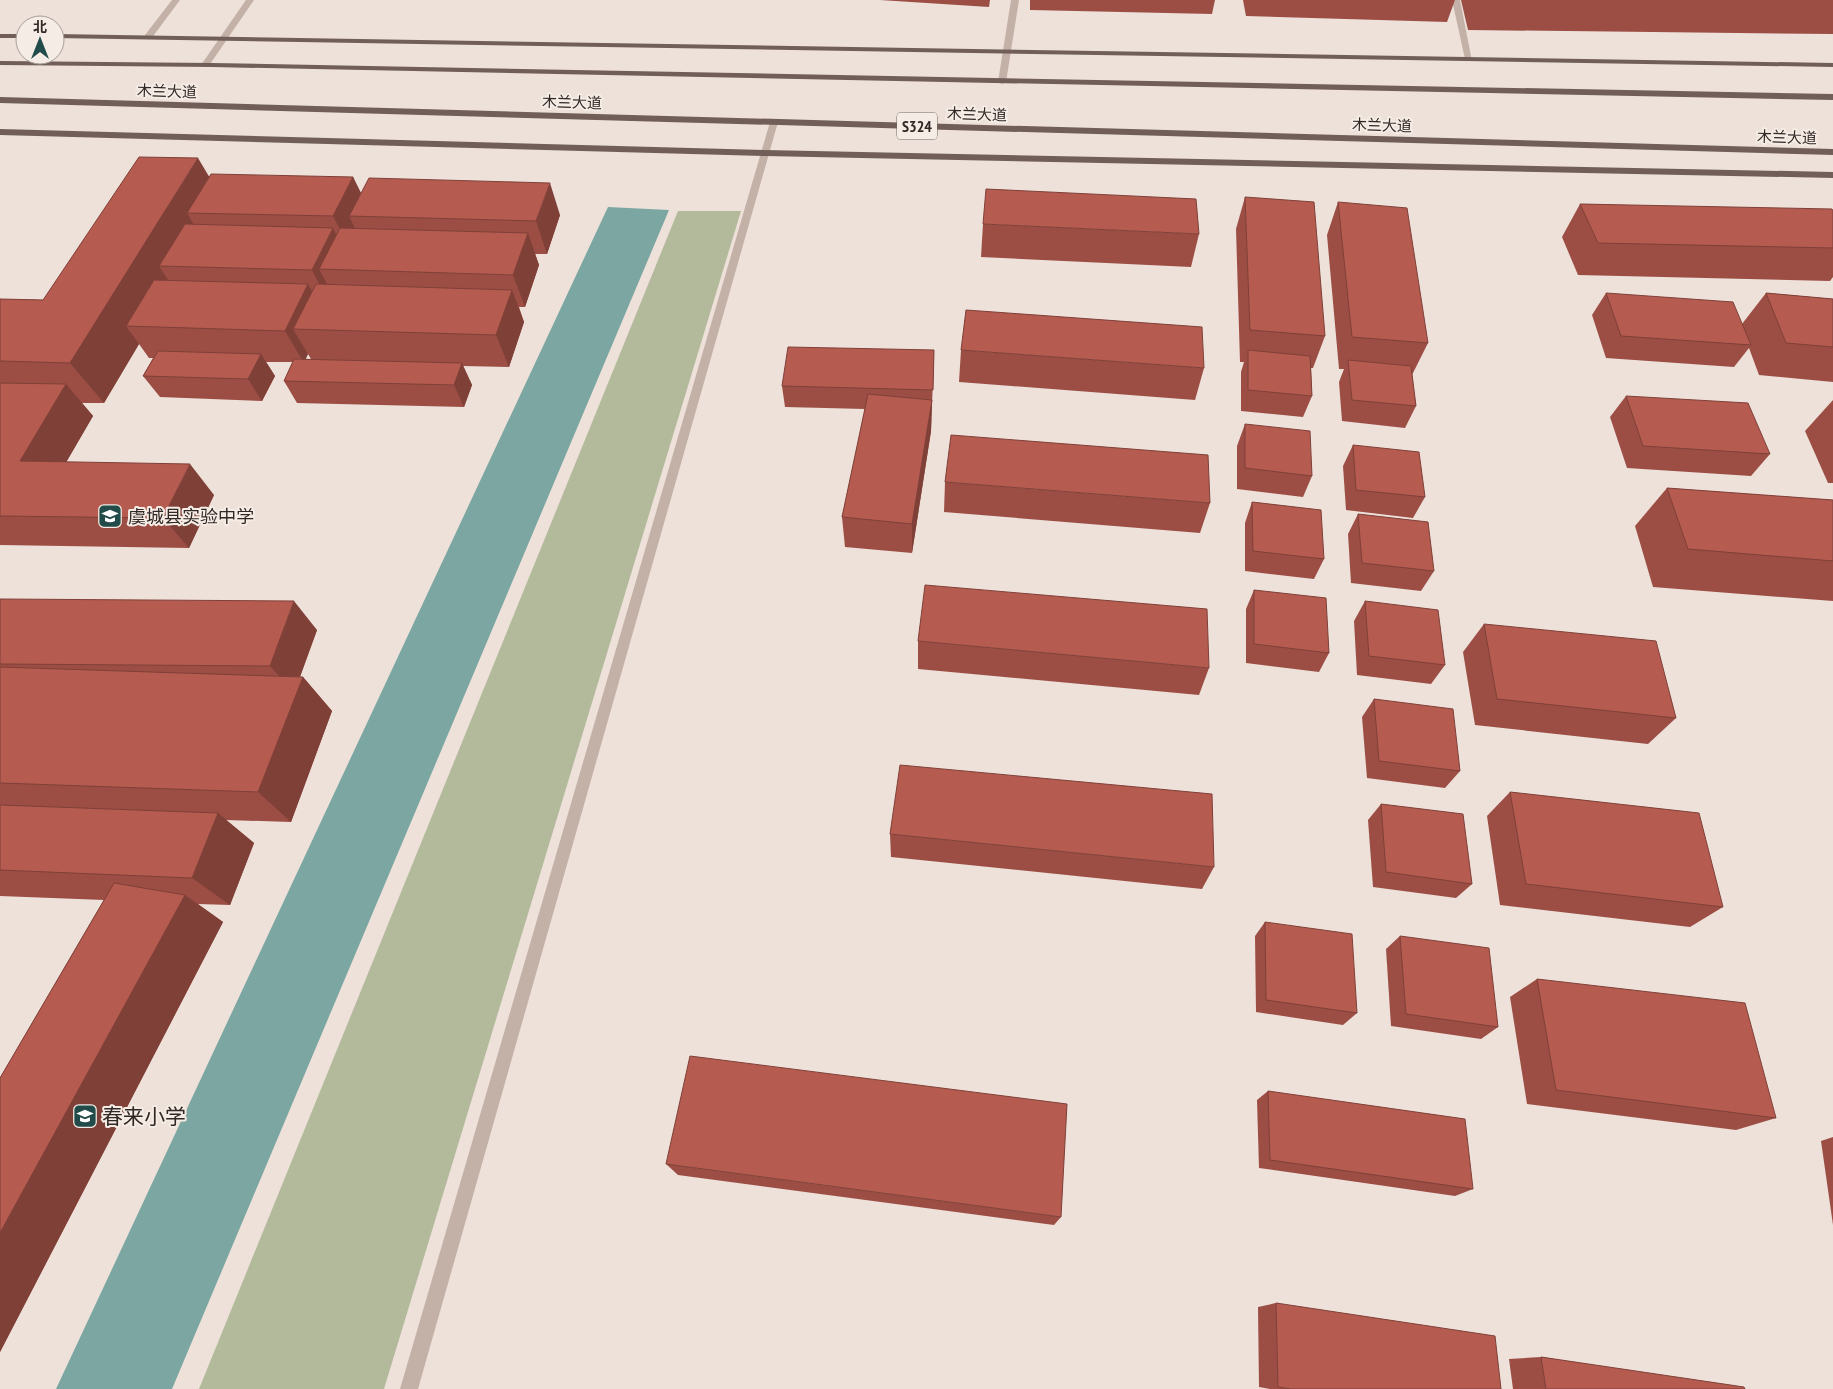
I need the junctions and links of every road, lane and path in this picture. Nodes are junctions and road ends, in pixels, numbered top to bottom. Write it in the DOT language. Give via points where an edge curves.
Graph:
graph roads {
  1 [pos="176,0"];
  2 [pos="250,0"];
  3 [pos="1016,0"];
  4 [pos="1456,0"];
  5 [pos="0,36"];
  6 [pos="15,36"];
  7 [pos="65,36"];
  8 [pos="148,37"];
  9 [pos="224,38"];
  10 [pos="1007,51"];
  11 [pos="1469,59"];
  12 [pos="0,63"];
  13 [pos="205,65"];
  14 [pos="1833,65"];
  15 [pos="1002,82"];
  16 [pos="1833,97"];
  17 [pos="0,100"];
  18 [pos="774,122"];
  19 [pos="0,132"];
  20 [pos="1833,152"];
  21 [pos="765,153"];
  22 [pos="1833,175"];
  23 [pos="409,1389"];
  1 -- 8 [label="street"];
  2 -- 9 [label="street"];
  3 -- 10 [label="street"];
  4 -- 11 [label="street"];
  5 -- 6 [label="main road"];
  7 -- 8 [label="main road"];
  8 -- 9 [label="main road"];
  9 -- 10 [label="main road"];
  9 -- 13 [label="street"];
  10 -- 11 [label="main road"];
  10 -- 15 [label="street"];
  11 -- 14 [label="main road"];
  12 -- 13 [label="main road, 木兰大道"];
  13 -- 15 [label="main road, 木兰大道"];
  15 -- 16 [label="main road, 木兰大道"];
  17 -- 18 [label="main road, 木兰大道 / S324"];
  18 -- 20 [label="main road, 木兰大道 / S324"];
  18 -- 21 [label="street"];
  19 -- 21 [label="main road"];
  21 -- 22 [label="main road"];
  21 -- 23 [label="street"];
}
